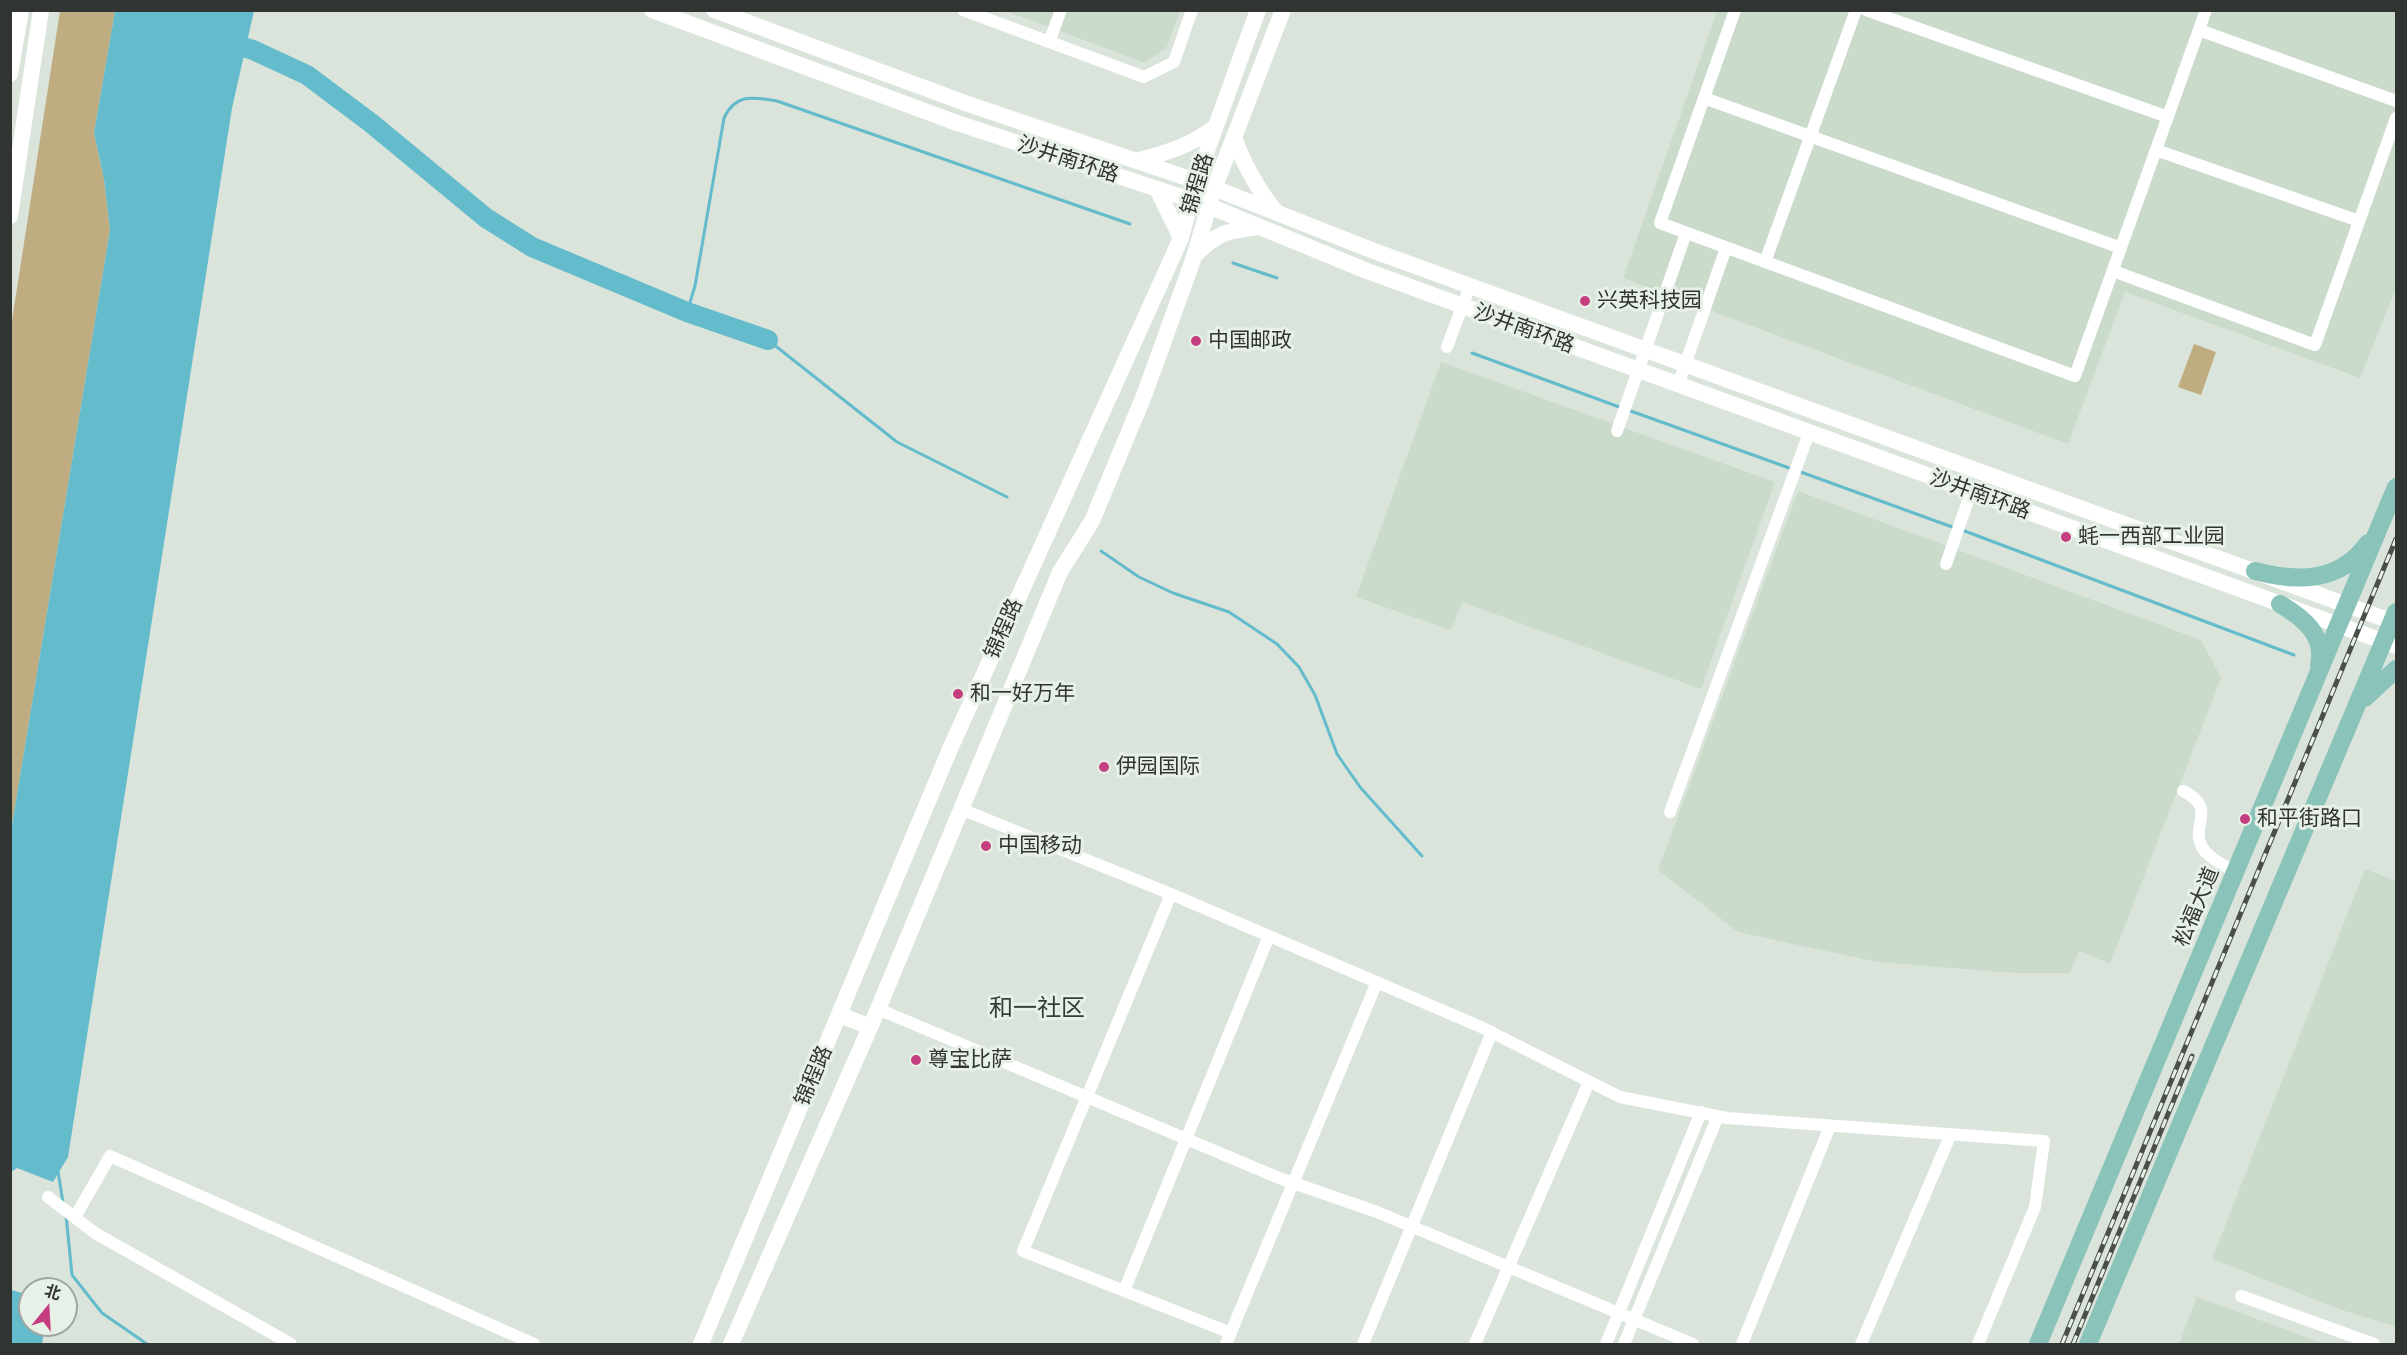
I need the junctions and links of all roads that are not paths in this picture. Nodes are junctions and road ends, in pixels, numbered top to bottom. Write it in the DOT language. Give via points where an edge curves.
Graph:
graph roads {
  1 [pos="21,10"];
  2 [pos="41,10"];
  3 [pos="651,10"];
  4 [pos="714,10"];
  5 [pos="963,10"];
  6 [pos="1061,10"];
  7 [pos="1192,10"];
  8 [pos="1258,10"];
  9 [pos="1283,10"];
  10 [pos="1735,10"];
  11 [pos="1856,10"];
  12 [pos="1866,10"];
  13 [pos="2206,10"];
  14 [pos="2199,30"];
  15 [pos="1049,42"];
  16 [pos="10,74"];
  17 [pos="1704,98"];
  18 [pos="2397,101"];
  19 [pos="2168,117"];
  20 [pos="2397,118"];
  21 [pos="1216,126"];
  22 [pos="1234,137"];
  23 [pos="1812,137"];
  24 [pos="2156,150"];
  25 [pos="1136,161"];
  26 [pos="1196,181"];
  27 [pos="1157,189"];
  28 [pos="1214,189"];
  29 [pos="1200,203"];
  30 [pos="1276,213"];
  31 [pos="10,216"];
  32 [pos="2359,221"];
  33 [pos="1259,227"];
  34 [pos="1686,234"];
  35 [pos="1181,238"];
  36 [pos="1726,248"];
  37 [pos="2121,248"];
  38 [pos="1194,257"];
  39 [pos="1765,262"];
  40 [pos="2113,271"];
  41 [pos="1470,286"];
  42 [pos="1462,306"];
  43 [pos="1448,347"];
  44 [pos="1645,350"];
  45 [pos="1685,365"];
  46 [pos="1637,370"];
  47 [pos="1678,385"];
  48 [pos="1617,431"];
  49 [pos="1809,433"];
  50 [pos="2397,487"];
  51 [pos="1971,492"];
  52 [pos="2381,525"];
  53 [pos="1946,564"];
  54 [pos="2254,571"];
  55 [pos="2280,604"];
  56 [pos="2348,604"];
  57 [pos="2395,619"];
  58 [pos="2339,626"];
  59 [pos="2390,644"];
  60 [pos="2397,669"];
  61 [pos="2315,682"];
  62 [pos="2352,717"];
  63 [pos="2183,791"];
  64 [pos="960,809"];
  65 [pos="1670,812"];
  66 [pos="2235,872"];
  67 [pos="1171,894"];
  68 [pos="1269,936"];
  69 [pos="1377,982"];
  70 [pos="878,1009"];
  71 [pos="840,1015"];
  72 [pos="870,1027"];
  73 [pos="1492,1032"];
  74 [pos="1589,1082"];
  75 [pos="1087,1097"];
  76 [pos="1701,1113"];
  77 [pos="1718,1116"];
  78 [pos="1830,1126"];
  79 [pos="1950,1136"];
  80 [pos="1185,1138"];
  81 [pos="1293,1183"];
  82 [pos="48,1197"];
  83 [pos="75,1217"];
  84 [pos="1411,1226"];
  85 [pos="1507,1267"];
  86 [pos="1124,1291"];
  87 [pos="2241,1296"];
  88 [pos="1619,1314"];
  89 [pos="1634,1320"];
  90 [pos="1229,1339"];
  91 [pos="291,1344"];
  92 [pos="534,1344"];
  93 [pos="701,1344"];
  94 [pos="731,1344"];
  95 [pos="1363,1344"];
  96 [pos="1475,1344"];
  97 [pos="1606,1344"];
  98 [pos="1624,1344"];
  99 [pos="1693,1344"];
  100 [pos="1742,1344"];
  101 [pos="1861,1344"];
  102 [pos="1978,1344"];
  103 [pos="2038,1344"];
  104 [pos="2088,1344"];
  105 [pos="2374,1344"];
  1 -- 16 [label="main road"];
  2 -- 31 [label="main road"];
  3 -- 27 [label="main road, 沙井南环路" via="957,123"];
  4 -- 25 [label="main road, 沙井南环路" via="965,103"];
  5 -- 15 [label="street"];
  6 -- 15 [label="street"];
  7 -- 15 [label="street" via="1174,62 1144,77"];
  8 -- 21 [label="main road, 锦程路"];
  9 -- 22 [label="main road, 锦程路"];
  10 -- 17 [label="street"];
  11 -- 23 [label="street"];
  12 -- 19 [label="street"];
  13 -- 14 [label="street"];
  14 -- 18 [label="street"];
  14 -- 19 [label="street"];
  17 -- 23 [label="street"];
  17 -- 34 [label="street" via="1660,223"];
  19 -- 24 [label="street"];
  20 -- 32 [label="street"];
  21 -- 25 [label="main road" via="1178,150"];
  21 -- 26 [label="main road, 锦程路"];
  22 -- 28 [label="main road, 锦程路"];
  22 -- 30 [label="main road" via="1249,175"];
  23 -- 37 [label="street"];
  23 -- 39 [label="street"];
  24 -- 32 [label="street"];
  24 -- 37 [label="street"];
  25 -- 26 [label="main road, 沙井南环路"];
  26 -- 28 [label="main road, 沙井南环路"];
  26 -- 29 [label="main road, 锦程路"];
  27 -- 29 [label="main road, 沙井南环路"];
  27 -- 35 [label="main road"];
  28 -- 29 [label="main road, 锦程路"];
  28 -- 30 [label="main road, 沙井南环路"];
  29 -- 33 [label="main road, 沙井南环路"];
  29 -- 35 [label="main road, 锦程路"];
  29 -- 38 [label="main road, 锦程路"];
  30 -- 41 [label="main road, 沙井南环路"];
  32 -- 40 [label="street" via="2315,345"];
  33 -- 38 [label="main road" via="1214,236"];
  33 -- 42 [label="main road, 沙井南环路"];
  34 -- 36 [label="street"];
  34 -- 44 [label="street"];
  35 -- 71 [label="main road, 锦程路" via="950,749"];
  36 -- 39 [label="street"];
  36 -- 45 [label="street"];
  37 -- 40 [label="street"];
  38 -- 64 [label="main road, 锦程路" via="1145,393 1092,521 1060,572"];
  39 -- 40 [label="street" via="2075,376"];
  41 -- 42 [label="street"];
  41 -- 44 [label="main road, 沙井南环路"];
  42 -- 43 [label="street"];
  42 -- 46 [label="main road, 沙井南环路"];
  44 -- 45 [label="main road, 沙井南环路"];
  44 -- 46 [label="street"];
  45 -- 47 [label="street"];
  45 -- 54 [label="main road, 沙井南环路"];
  46 -- 47 [label="main road, 沙井南环路"];
  46 -- 48 [label="street"];
  47 -- 49 [label="main road, 沙井南环路"];
  49 -- 51 [label="main road, 沙井南环路"];
  49 -- 65 [label="street"];
  50 -- 52 [label="main road, 松福大道"];
  51 -- 53 [label="street"];
  51 -- 55 [label="main road, 沙井南环路"];
  52 -- 54 [label="main road" via="2352,562 2333,573 2298,579"];
  52 -- 56 [label="main road, 松福大道"];
  54 -- 56 [label="main road, 沙井南环路"];
  55 -- 58 [label="main road, 沙井南环路"];
  55 -- 61 [label="main road" via="2300,615 2312,629 2320,660"];
  56 -- 57 [label="main road, 沙井南环路"];
  56 -- 58 [label="main road, 松福大道"];
  57 -- 59 [label="main road"];
  58 -- 59 [label="main road, 沙井南环路"];
  58 -- 61 [label="main road, 松福大道"];
  59 -- 62 [label="main road"];
  60 -- 62 [label="main road" via="2372,690"];
  61 -- 66 [label="main road, 松福大道"];
  62 -- 104 [label="main road"];
  63 -- 66 [label="street" via="2198,800 2202,809 2201,845 2209,856"];
  64 -- 67 [label="street"];
  64 -- 70 [label="main road, 锦程路"];
  66 -- 103 [label="main road, 松福大道"];
  67 -- 68 [label="street"];
  67 -- 75 [label="street"];
  68 -- 69 [label="street"];
  68 -- 80 [label="street"];
  69 -- 73 [label="street"];
  69 -- 81 [label="street"];
  70 -- 72 [label="main road, 锦程路"];
  70 -- 75 [label="street"];
  71 -- 72 [label="main road"];
  71 -- 93 [label="main road, 锦程路"];
  72 -- 94 [label="main road, 锦程路"];
  73 -- 74 [label="street"];
  73 -- 84 [label="street"];
  74 -- 76 [label="street" via="1620,1097"];
  74 -- 85 [label="street"];
  75 -- 80 [label="street"];
  75 -- 86 [label="street" via="1023,1251"];
  76 -- 77 [label="street"];
  76 -- 88 [label="street"];
  77 -- 78 [label="street"];
  77 -- 89 [label="street"];
  78 -- 79 [label="street"];
  78 -- 100 [label="street"];
  79 -- 101 [label="street"];
  79 -- 102 [label="street" via="2044,1141 2035,1207"];
  80 -- 81 [label="street"];
  80 -- 86 [label="street"];
  81 -- 84 [label="street"];
  81 -- 90 [label="street"];
  82 -- 83 [label="street"];
  83 -- 91 [label="street" via="95,1233"];
  83 -- 92 [label="street" via="110,1156"];
  84 -- 85 [label="street"];
  84 -- 95 [label="street"];
  85 -- 88 [label="street"];
  85 -- 96 [label="street"];
  86 -- 90 [label="street"];
  87 -- 105 [label="street"];
  88 -- 89 [label="street"];
  88 -- 97 [label="street"];
  89 -- 98 [label="street"];
  89 -- 99 [label="street"];
}
